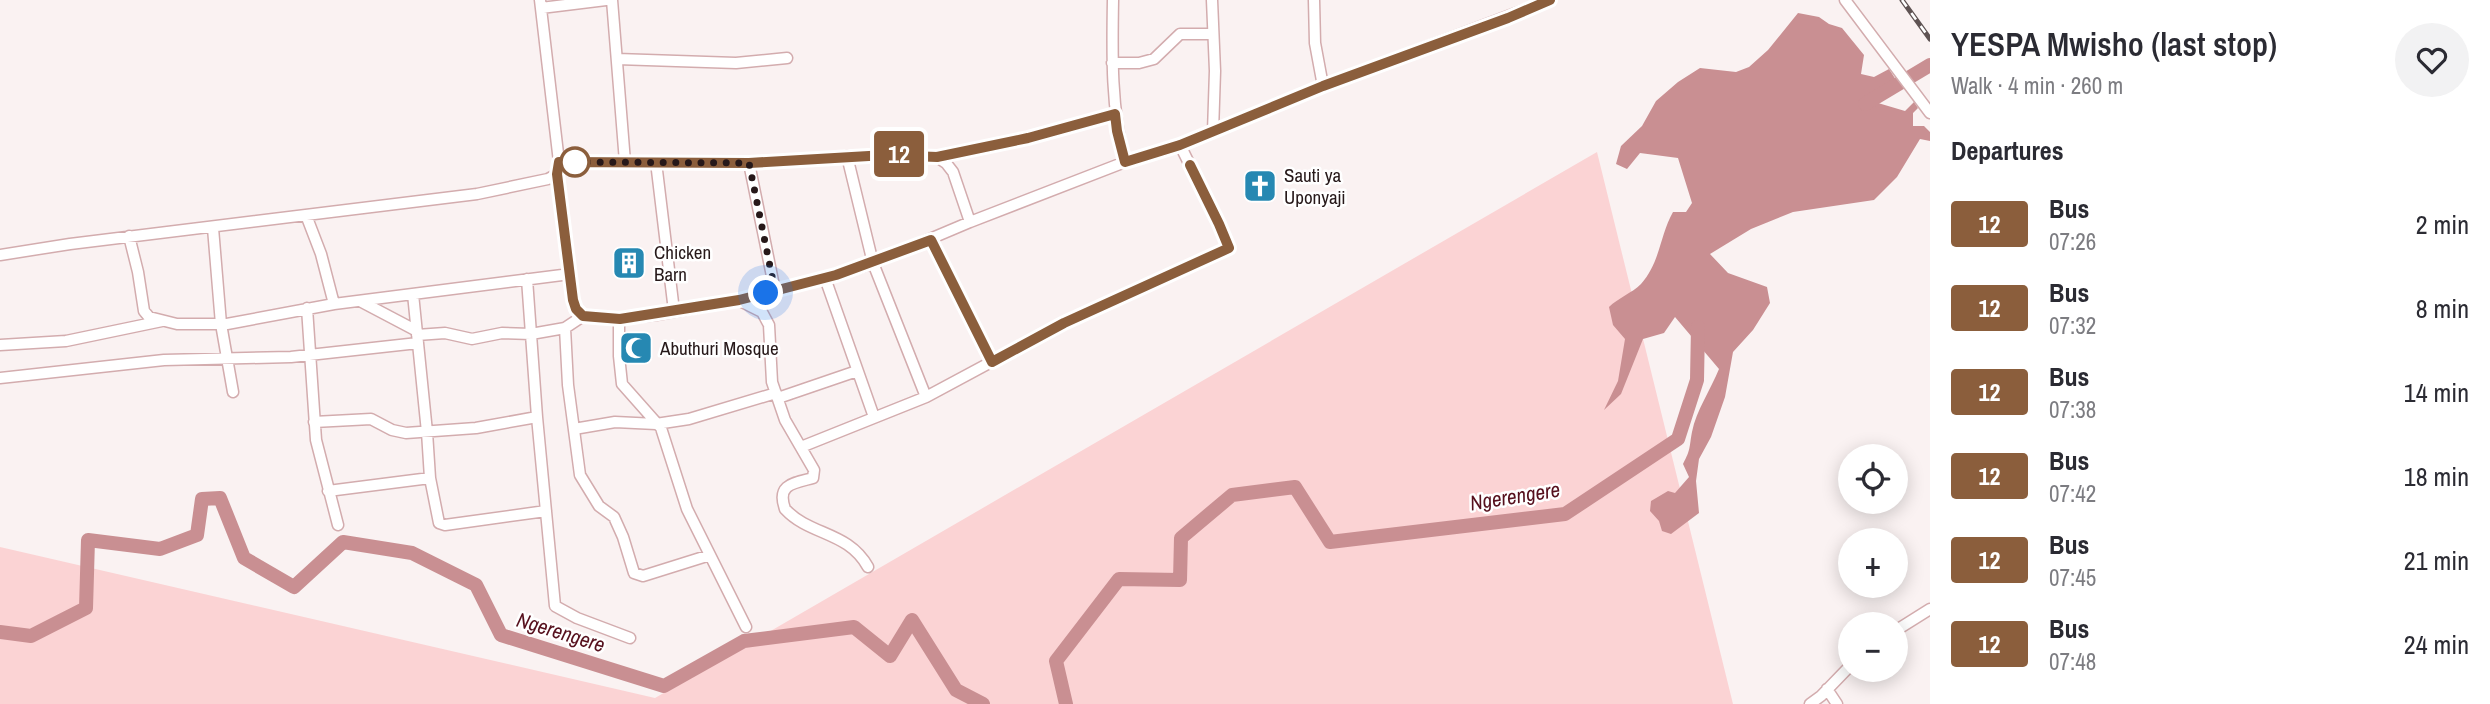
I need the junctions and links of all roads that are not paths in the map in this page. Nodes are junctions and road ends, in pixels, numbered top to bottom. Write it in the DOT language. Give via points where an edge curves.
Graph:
graph roads {
  1 [pos="606,0"];
  2 [pos="612,0"];
  3 [pos="1113,0"];
  4 [pos="1212,0"];
  5 [pos="1314,0"];
  6 [pos="1550,0"];
  7 [pos="1845,0"];
  8 [pos="541,4"];
  9 [pos="1213,34"];
  10 [pos="787,58"];
  11 [pos="617,59"];
  12 [pos="1112,63"];
  13 [pos="1323,86"];
  14 [pos="1930,113"];
  15 [pos="1115,114"];
  16 [pos="1213,132"];
  17 [pos="1180,145"];
  18 [pos="846,156"];
  19 [pos="937,157"];
  20 [pos="559,162"];
  21 [pos="625,162"];
  22 [pos="656,162"];
  23 [pos="1125,162"];
  24 [pos="749,163"];
  25 [pos="557,174"];
  26 [pos="306,215"];
  27 [pos="970,222"];
  28 [pos="213,228"];
  29 [pos="129,236"];
  30 [pos="931,240"];
  31 [pos="0,255"];
  32 [pos="873,263"];
  33 [pos="570,274"];
  34 [pos="825,278"];
  35 [pos="527,279"];
  36 [pos="775,291"];
  37 [pos="413,294"];
  38 [pos="739,300"];
  39 [pos="359,301"];
  40 [pos="334,304"];
  41 [pos="307,309"];
  42 [pos="674,312"];
  43 [pos="583,316"];
  44 [pos="620,319"];
  45 [pos="163,321"];
  46 [pos="221,324"];
  47 [pos="565,327"];
  48 [pos="531,334"];
  49 [pos="417,336"];
  50 [pos="0,345"];
  51 [pos="311,355"];
  52 [pos="226,358"];
  53 [pos="992,362"];
  54 [pos="857,371"];
  55 [pos="0,378"];
  56 [pos="233,392"];
  57 [pos="777,396"];
  58 [pos="926,397"];
  59 [pos="537,417"];
  60 [pos="874,417"];
  61 [pos="314,422"];
  62 [pos="656,424"];
  63 [pos="575,429"];
  64 [pos="427,432"];
  65 [pos="801,447"];
  66 [pos="430,478"];
  67 [pos="328,491"];
  68 [pos="546,512"];
  69 [pos="338,525"];
  70 [pos="710,555"];
  71 [pos="868,567"];
  72 [pos="1929,613"];
  73 [pos="1908,624"];
  74 [pos="746,628"];
  75 [pos="631,638"];
  76 [pos="1838,678"];
  77 [pos="1827,689"];
  78 [pos="1810,704"];
  79 [pos="1837,704"];
  1 -- 8 [label="street"];
  2 -- 11 [label="street"];
  3 -- 12 [label="street"];
  4 -- 9 [label="street"];
  5 -- 13 [label="street" via="1315,44"];
  6 -- 13 [label="street"];
  7 -- 14 [label="street"];
  8 -- 20 [label="street"];
  9 -- 12 [label="street" via="1180,34 1154,60"];
  9 -- 16 [label="street"];
  10 -- 11 [label="street" via="736,63"];
  11 -- 21 [label="street"];
  12 -- 15 [label="street"];
  13 -- 16 [label="street"];
  15 -- 19 [label="street"];
  15 -- 23 [label="street"];
  16 -- 17 [label="street"];
  17 -- 23 [label="street"];
  17 -- 53 [label="street" via="1229,248 1064,323"];
  18 -- 19 [label="street"];
  18 -- 24 [label="street"];
  18 -- 32 [label="street"];
  19 -- 27 [label="street" via="953,172"];
  20 -- 21 [label="street"];
  20 -- 25 [label="street"];
  21 -- 22 [label="street"];
  22 -- 24 [label="street"];
  22 -- 42 [label="street"];
  23 -- 27 [label="street"];
  24 -- 36 [label="street"];
  25 -- 26 [label="street" via="477,194"];
  25 -- 33 [label="street"];
  26 -- 28 [label="street"];
  26 -- 40 [label="street"];
  27 -- 30 [label="street"];
  28 -- 29 [label="street"];
  28 -- 46 [label="street"];
  29 -- 31 [label="street"];
  29 -- 45 [label="street" via="144,311"];
  30 -- 32 [label="street"];
  30 -- 53 [label="street"];
  32 -- 34 [label="street"];
  32 -- 58 [label="street"];
  33 -- 35 [label="street"];
  33 -- 43 [label="street" via="574,306"];
  34 -- 36 [label="street"];
  34 -- 54 [label="street"];
  35 -- 37 [label="street"];
  35 -- 48 [label="street"];
  36 -- 38 [label="street"];
  37 -- 39 [label="street"];
  37 -- 49 [label="street"];
  38 -- 42 [label="street"];
  38 -- 57 [label="street" via="762,312 769,325"];
  39 -- 40 [label="street"];
  39 -- 49 [label="street"];
  40 -- 41 [label="street"];
  41 -- 46 [label="street"];
  41 -- 51 [label="street"];
  42 -- 44 [label="street"];
  43 -- 44 [label="street"];
  43 -- 47 [label="street"];
  44 -- 62 [label="street" via="622,384"];
  45 -- 46 [label="street"];
  45 -- 50 [label="street" via="66,341"];
  46 -- 52 [label="street"];
  47 -- 48 [label="street"];
  47 -- 63 [label="street"];
  48 -- 49 [label="street"];
  48 -- 59 [label="street"];
  49 -- 51 [label="street"];
  49 -- 64 [label="street"];
  51 -- 52 [label="street"];
  51 -- 61 [label="street"];
  52 -- 55 [label="street"];
  52 -- 56 [label="street"];
  53 -- 58 [label="street"];
  54 -- 57 [label="street"];
  54 -- 60 [label="street"];
  57 -- 62 [label="street"];
  57 -- 65 [label="street"];
  58 -- 60 [label="street"];
  59 -- 64 [label="street"];
  59 -- 68 [label="street"];
  60 -- 65 [label="street"];
  61 -- 64 [label="street" via="371,419 399,432"];
  61 -- 67 [label="street"];
  62 -- 63 [label="street" via="615,422"];
  62 -- 70 [label="street" via="687,509"];
  63 -- 70 [label="street" via="580,475 599,506 614,517 634,573 643,576"];
  64 -- 66 [label="street"];
  65 -- 71 [label="street" via="815,475 786,488 785,509 851,545"];
  66 -- 67 [label="street"];
  66 -- 68 [label="street" via="437,520 442,524"];
  67 -- 69 [label="street"];
  68 -- 75 [label="street" via="555,606"];
  70 -- 74 [label="street"];
  72 -- 73 [label="street"];
  76 -- 77 [label="street"];
  77 -- 78 [label="street"];
  77 -- 79 [label="street"];
}
